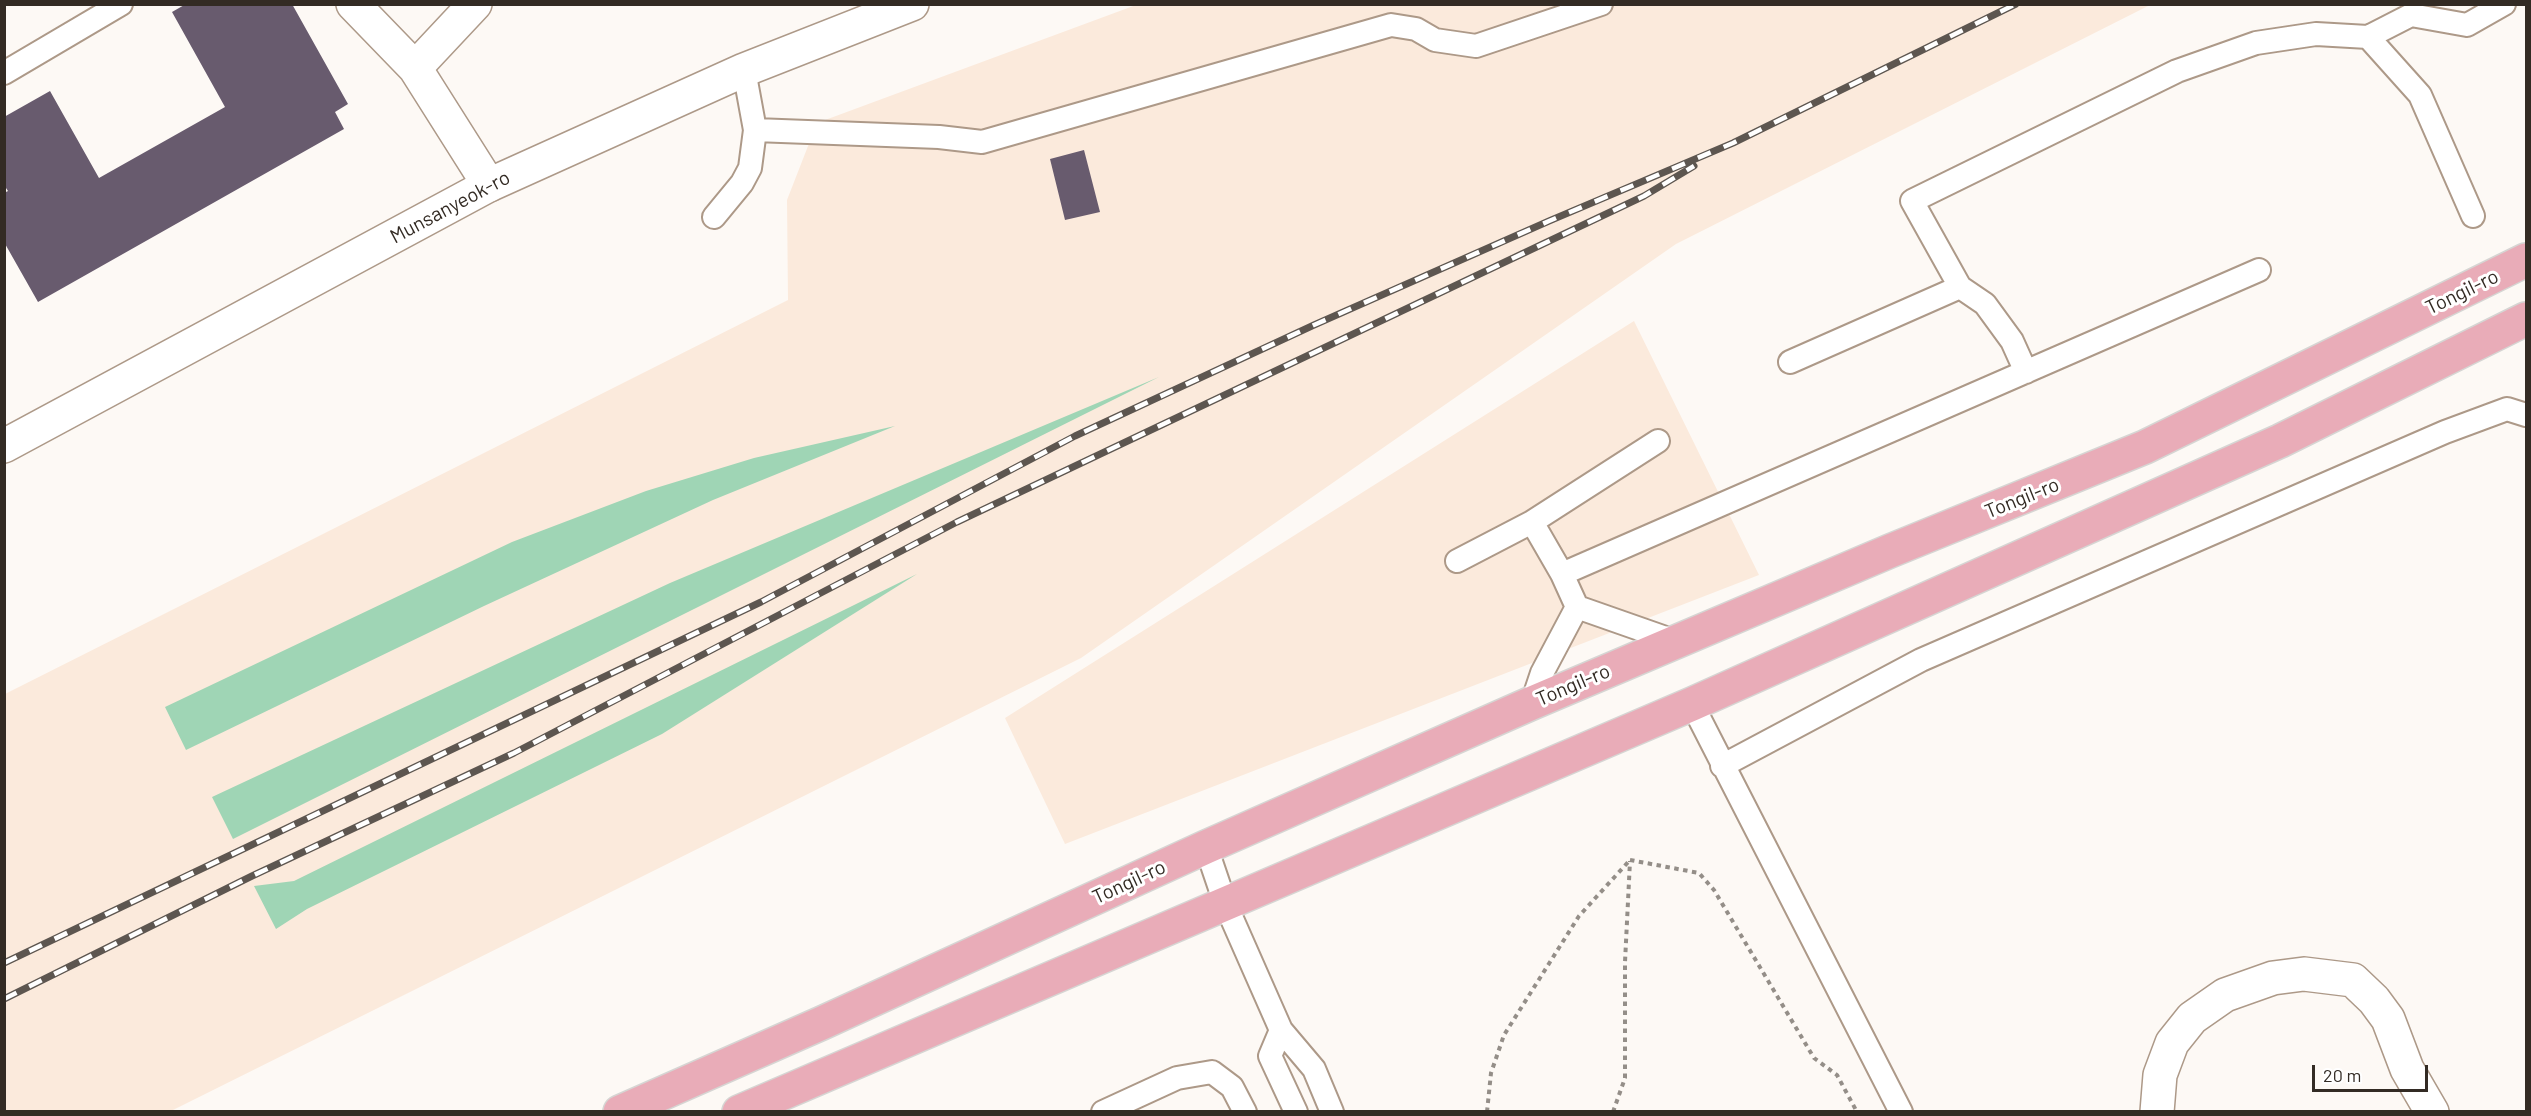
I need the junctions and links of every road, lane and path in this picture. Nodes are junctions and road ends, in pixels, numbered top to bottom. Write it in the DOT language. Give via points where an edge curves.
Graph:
graph roads {
  1 [pos="121,4"];
  2 [pos="352,4"];
  3 [pos="475,4"];
  4 [pos="912,4"];
  5 [pos="1601,4"];
  6 [pos="2504,4"];
  7 [pos="2368,38"];
  8 [pos="415,68"];
  9 [pos="744,70"];
  10 [pos="4,72"];
  11 [pos="755,130"];
  12 [pos="489,185"];
  13 [pos="2473,216"];
  14 [pos="714,217"];
  15 [pos="2526,260"];
  16 [pos="2259,270"];
  17 [pos="1959,287"];
  18 [pos="2526,319"];
  19 [pos="1790,362"];
  20 [pos="2026,372"];
  21 [pos="2526,415"];
  22 [pos="1658,441"];
  23 [pos="4,446"];
  24 [pos="1532,522"];
  25 [pos="1457,561"];
  26 [pos="1562,574"];
  27 [pos="1577,607"];
  28 [pos="1674,642"];
  29 [pos="1532,703"];
  30 [pos="1692,704"];
  31 [pos="1722,766"];
  32 [pos="1206,847"];
  33 [pos="1630,860"];
  34 [pos="1226,903"];
  35 [pos="1281,1029"];
  36 [pos="1127,1106"];
  37 [pos="620,1112"];
  38 [pos="739,1112"];
  39 [pos="1103,1112"];
  40 [pos="1245,1112"];
  41 [pos="1296,1112"];
  42 [pos="1332,1112"];
  43 [pos="1487,1112"];
  44 [pos="1613,1112"];
  45 [pos="1857,1112"];
  46 [pos="1901,1112"];
  47 [pos="2157,1112"];
  48 [pos="2432,1112"];
  1 -- 10 [label="lane"];
  2 -- 8 [label="street"];
  3 -- 8 [label="street"];
  4 -- 9 [label="street, Munsanyeok-ro"];
  5 -- 11 [label="lane" via="1476,46 1435,40 1416,29 1391,25 982,142 939,136"];
  6 -- 7 [label="lane" via="2467,25 2411,15"];
  7 -- 13 [label="lane" via="2420,95"];
  7 -- 17 [label="lane" via="2316,34 2256,43 2177,71 1912,201"];
  8 -- 12 [label="street"];
  9 -- 11 [label="lane"];
  9 -- 12 [label="street, Munsanyeok-ro"];
  11 -- 14 [label="lane" via="750,168"];
  12 -- 23 [label="street, Munsanyeok-ro"];
  15 -- 28 [label="main road, Tongil-ro" via="2145,447"];
  16 -- 20 [label="lane"];
  17 -- 19 [label="lane"];
  17 -- 20 [label="lane" via="1985,304 2012,341"];
  18 -- 30 [label="main road" via="2280,441"];
  20 -- 26 [label="lane"];
  21 -- 31 [label="lane" via="2507,409 2445,432 1921,660"];
  22 -- 24 [label="lane"];
  24 -- 25 [label="lane"];
  24 -- 26 [label="lane"];
  26 -- 27 [label="lane"];
  27 -- 28 [label="lane"];
  27 -- 29 [label="lane" via="1542,673"];
  28 -- 29 [label="main road, Tongil-ro"];
  29 -- 32 [label="main road, Tongil-ro"];
  30 -- 31 [label="lane"];
  30 -- 34 [label="main road"];
  31 -- 46 [label="lane"];
  32 -- 34 [label="lane"];
  32 -- 37 [label="main road, Tongil-ro"];
  33 -- 43 [label="path" via="1579,916 1503,1035 1491,1072"];
  33 -- 44 [label="path" via="1625,1078"];
  33 -- 45 [label="path" via="1699,873 1714,890 1814,1058 1837,1075"];
  34 -- 35 [label="lane"];
  34 -- 38 [label="main road"];
  35 -- 41 [label="lane" via="1269,1056"];
  35 -- 42 [label="lane" via="1314,1069"];
  36 -- 39 [label="lane"];
  36 -- 40 [label="lane" via="1177,1078 1212,1072 1232,1087"];
  47 -- 48 [label="street" via="2160,1075 2172,1043 2192,1018 2225,995 2273,978 2304,974 2353,980 2374,1000 2388,1019 2407,1069"];
}
